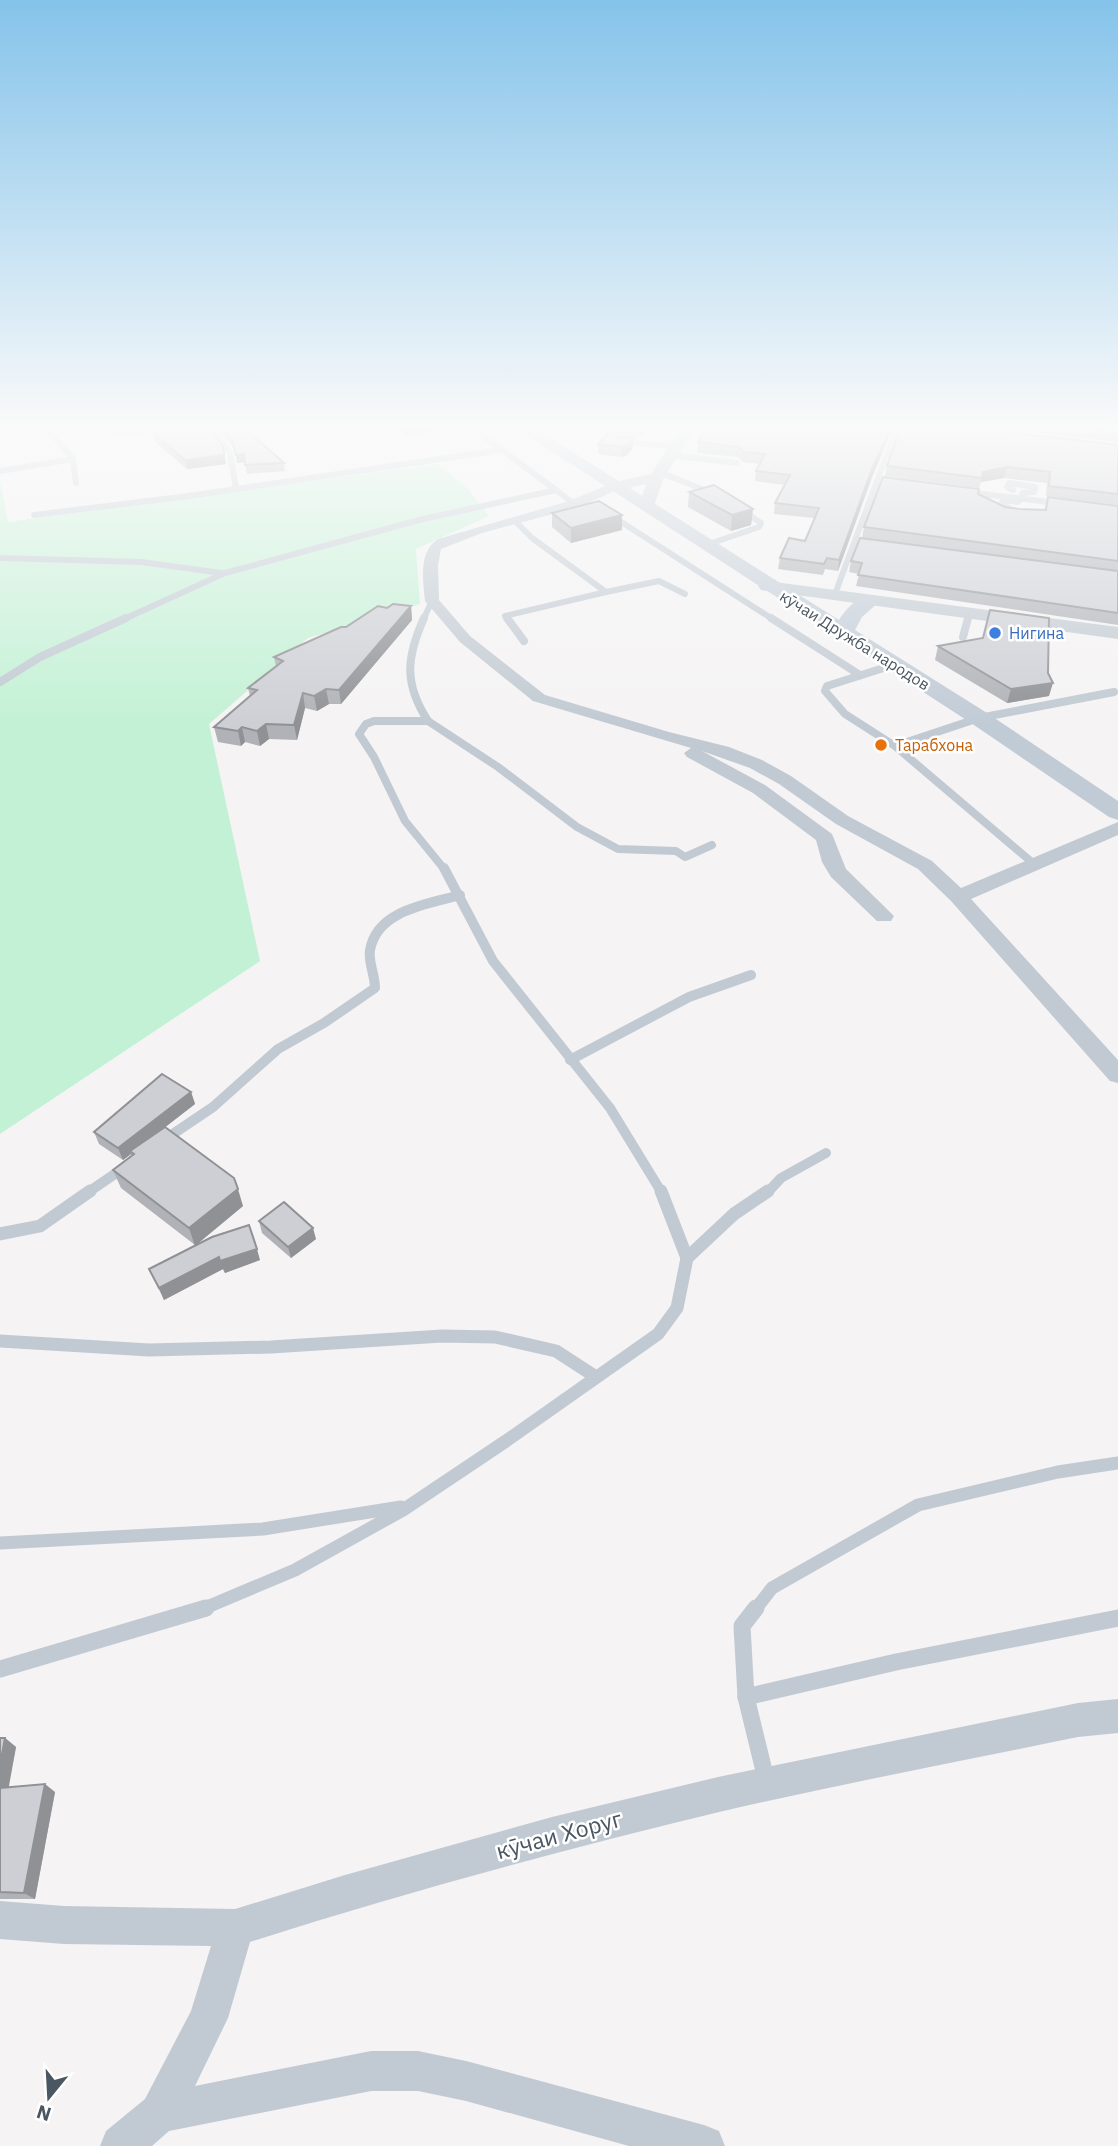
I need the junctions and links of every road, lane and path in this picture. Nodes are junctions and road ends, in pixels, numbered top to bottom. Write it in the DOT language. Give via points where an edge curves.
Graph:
graph roads {
  1 [pos="400,525"];
  2 [pos="500,525"];
  3 [pos="519,525"];
  4 [pos="625,525"];
  5 [pos="676,525"];
  6 [pos="760,525"];
  7 [pos="860,525"];
  8 [pos="854,543"];
  9 [pos="705,545"];
  10 [pos="867,545"];
  11 [pos="0,558"];
  12 [pos="225,573"];
  13 [pos="767,586"];
  14 [pos="606,592"];
  15 [pos="684,594"];
  16 [pos="835,594"];
  17 [pos="432,601"];
  18 [pos="870,601"];
  19 [pos="902,601"];
  20 [pos="808,611"];
  21 [pos="970,611"];
  22 [pos="843,633"];
  23 [pos="1118,633"];
  24 [pos="963,637"];
  25 [pos="524,641"];
  26 [pos="893,665"];
  27 [pos="860,675"];
  28 [pos="0,682"];
  29 [pos="1114,692"];
  30 [pos="979,718"];
  31 [pos="428,721"];
  32 [pos="663,736"];
  33 [pos="895,746"];
  34 [pos="1118,812"];
  35 [pos="1118,828"];
  36 [pos="712,845"];
  37 [pos="1034,864"];
  38 [pos="460,895"];
  39 [pos="958,897"];
  40 [pos="884,916"];
  41 [pos="751,975"];
  42 [pos="570,1060"];
  43 [pos="1118,1075"];
  44 [pos="157,1145"];
  45 [pos="826,1153"];
  46 [pos="135,1160"];
  47 [pos="0,1234"];
  48 [pos="687,1258"];
  49 [pos="0,1341"];
  50 [pos="596,1377"];
  51 [pos="1118,1463"];
  52 [pos="411,1506"];
  53 [pos="0,1544"];
  54 [pos="1118,1618"];
  55 [pos="0,1669"];
  56 [pos="746,1697"];
  57 [pos="1118,1716"];
  58 [pos="768,1785"];
  59 [pos="0,1920"];
  60 [pos="235,1928"];
  61 [pos="159,2113"];
  62 [pos="121,2146"];
  63 [pos="704,2146"];
  1 -- 12 [label="lane"];
  2 -- 17 [label="street" via="443,541 433,549"];
  3 -- 14 [label="lane"];
  4 -- 27 [label="lane"];
  5 -- 9 [label="main road, кӯчаи Дружба народов"];
  6 -- 9 [label="lane"];
  7 -- 8 [label="lane"];
  8 -- 10 [label="lane"];
  8 -- 16 [label="lane"];
  9 -- 13 [label="main road, кӯчаи Дружба народов"];
  11 -- 12 [label="lane" via="141,562"];
  12 -- 28 [label="lane" via="40,657"];
  13 -- 16 [label="street"];
  13 -- 20 [label="main road, кӯчаи Дружба народов"];
  14 -- 15 [label="lane" via="659,581"];
  14 -- 25 [label="lane" via="505,616"];
  16 -- 19 [label="street"];
  17 -- 31 [label="lane" via="417,634 410,668 413,695"];
  17 -- 32 [label="street" via="465,639 539,698"];
  18 -- 19 [label="street"];
  18 -- 20 [label="street"];
  18 -- 22 [label="main road" via="853,614"];
  19 -- 21 [label="street"];
  20 -- 22 [label="main road, кӯчаи Дружба народов"];
  21 -- 23 [label="street"];
  21 -- 24 [label="lane"];
  22 -- 26 [label="main road, кӯчаи Дружба народов"];
  26 -- 27 [label="lane"];
  26 -- 30 [label="main road, кӯчаи Дружба народов"];
  27 -- 33 [label="lane" via="827,686 826,696"];
  29 -- 30 [label="lane"];
  30 -- 33 [label="lane"];
  30 -- 34 [label="main road, кӯчаи Дружба народов"];
  31 -- 36 [label="lane" via="577,827 618,849 676,851 685,857"];
  31 -- 38 [label="lane" via="374,721 359,734 405,821"];
  32 -- 39 [label="street" via="723,751 766,770 842,820 925,865"];
  32 -- 40 [label="street" via="760,789 825,838 833,866"];
  33 -- 37 [label="lane"];
  35 -- 37 [label="street"];
  37 -- 39 [label="street"];
  38 -- 42 [label="lane" via="492,961"];
  38 -- 44 [label="lane" via="405,911 388,921 369,951 375,988 278,1049 213,1107"];
  39 -- 43 [label="street"];
  41 -- 42 [label="lane" via="689,997"];
  42 -- 48 [label="lane" via="610,1108 659,1185"];
  45 -- 48 [label="lane" via="780,1178"];
  46 -- 47 [label="lane" via="40,1226"];
  48 -- 50 [label="lane" via="677,1308 658,1334"];
  49 -- 50 [label="lane" via="149,1350 495,1337 556,1351"];
  50 -- 52 [label="lane"];
  51 -- 56 [label="lane" via="918,1504 772,1588 742,1626"];
  52 -- 53 [label="lane" via="263,1529"];
  52 -- 55 [label="lane" via="238,1596 184,1617"];
  54 -- 56 [label="lane"];
  56 -- 58 [label="lane"];
  57 -- 58 [label="street, кӯчаи Хоруг" via="1078,1720"];
  58 -- 60 [label="street, кӯчаи Хоруг" via="552,1835"];
  59 -- 60 [label="street, кӯчаи Хоруг"];
  60 -- 61 [label="street" via="208,2018"];
  61 -- 62 [label="street"];
  61 -- 63 [label="street" via="393,2069 466,2081"];
}
